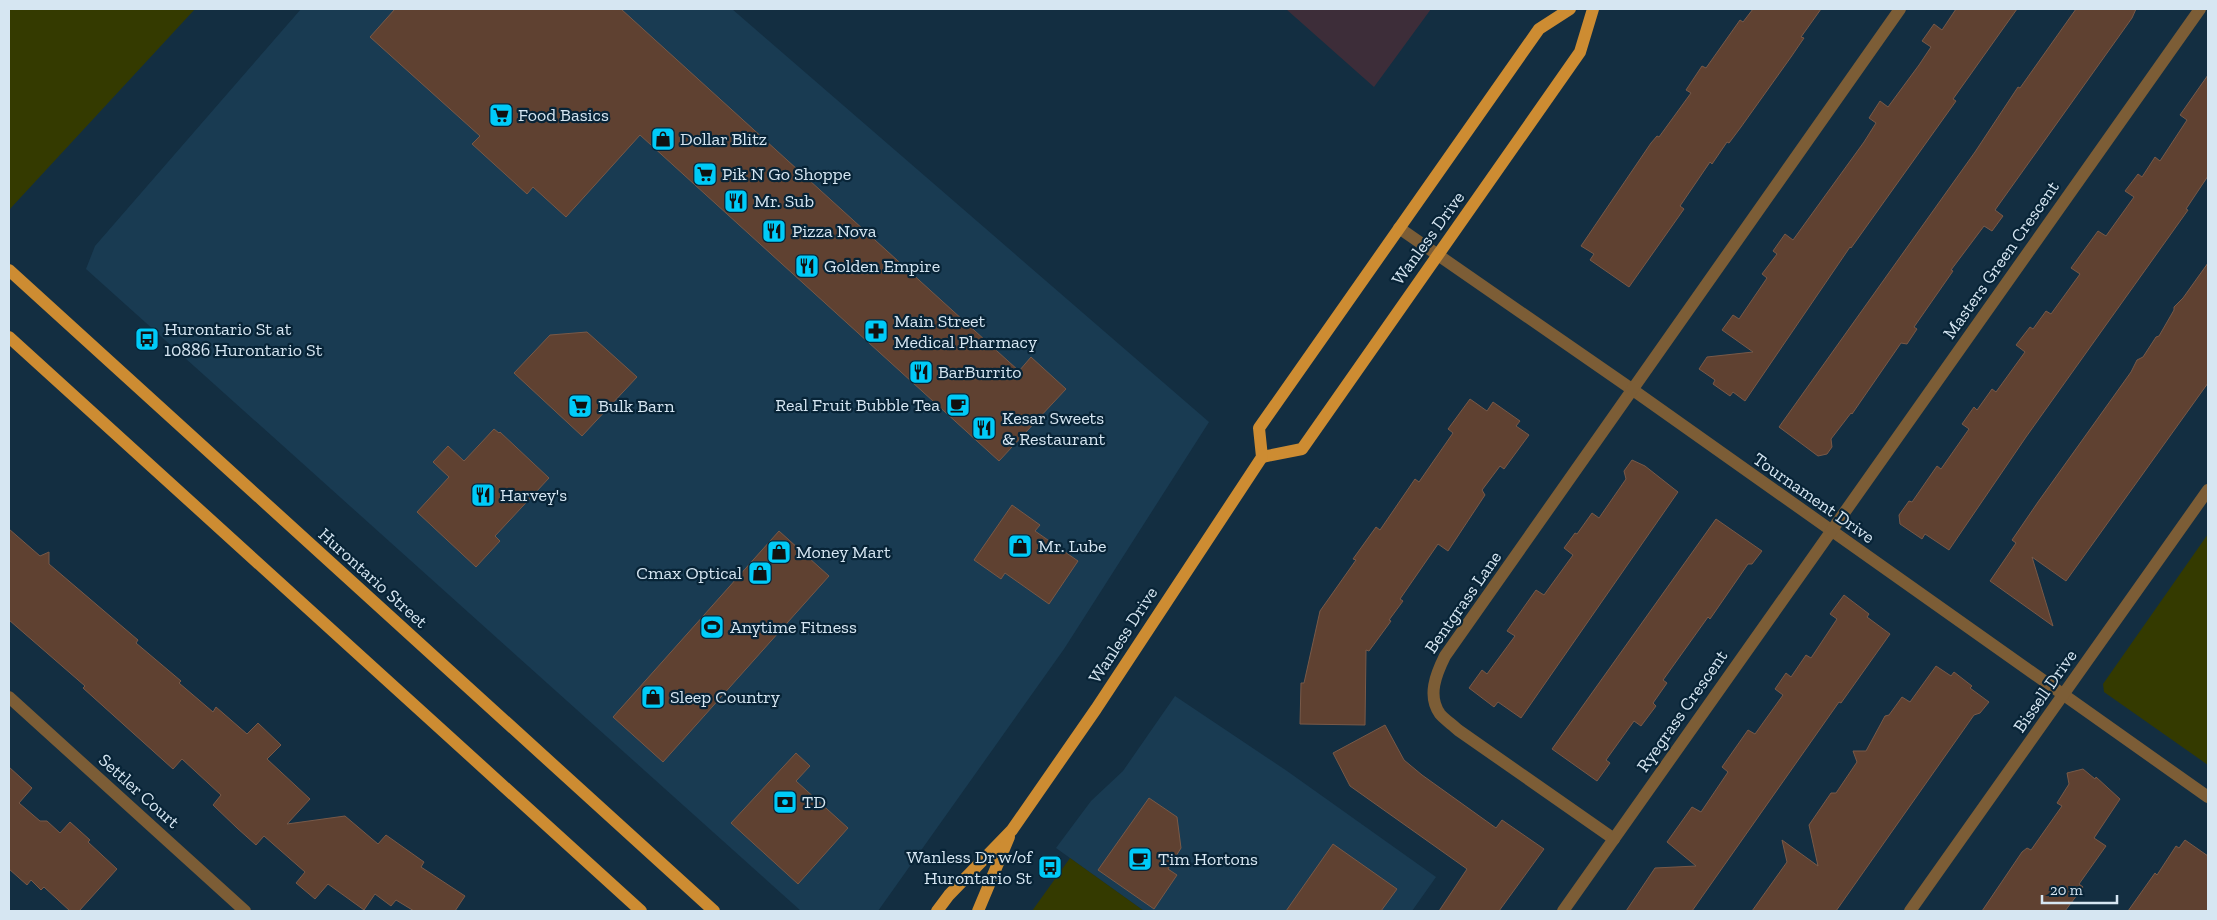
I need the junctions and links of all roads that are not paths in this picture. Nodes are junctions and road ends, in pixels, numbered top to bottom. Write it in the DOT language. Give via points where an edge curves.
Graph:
graph roads {
  1 [pos="1570,9"];
  2 [pos="1593,9"];
  3 [pos="1900,9"];
  4 [pos="2200,9"];
  5 [pos="1399,228"];
  6 [pos="1438,255"];
  7 [pos="9,270"];
  8 [pos="9,337"];
  9 [pos="1633,390"];
  10 [pos="1262,457"];
  11 [pos="2208,490"];
  12 [pos="1830,531"];
  13 [pos="2064,694"];
  14 [pos="9,697"];
  15 [pos="2208,797"];
  16 [pos="1012,830"];
  17 [pos="1614,839"];
  18 [pos="245,911"];
  19 [pos="641,911"];
  20 [pos="714,911"];
  21 [pos="936,911"];
  22 [pos="978,911"];
  23 [pos="1563,911"];
  24 [pos="1910,911"];
  1 -- 5 [label="main road, Wanless Drive" via="1539,29"];
  2 -- 6 [label="main road, Wanless Drive" via="1580,52"];
  3 -- 9 [label="street"];
  4 -- 12 [label="street, Masters Green Crescent"];
  5 -- 6 [label="street, Tournament Drive"];
  5 -- 10 [label="main road, Wanless Drive" via="1259,428"];
  6 -- 9 [label="street, Tournament Drive"];
  6 -- 10 [label="main road, Wanless Drive" via="1302,450"];
  7 -- 20 [label="main road, Hurontario Street"];
  8 -- 19 [label="main road"];
  9 -- 12 [label="street, Tournament Drive"];
  9 -- 17 [label="street, Bentgrass Lane" via="1444,656 1436,674 1433,694 1439,713 1458,730"];
  10 -- 16 [label="main road, Wanless Drive"];
  11 -- 13 [label="street, Bissell Drive"];
  12 -- 13 [label="street, Tournament Drive"];
  12 -- 17 [label="street, Ryegrass Crescent"];
  13 -- 15 [label="street, Tournament Drive"];
  13 -- 24 [label="street, Bissell Drive"];
  14 -- 18 [label="street, Settler Court"];
  16 -- 21 [label="main road, Wanless Drive"];
  16 -- 22 [label="main road, Wanless Drive"];
  17 -- 23 [label="street, Ryegrass Crescent"];
}
